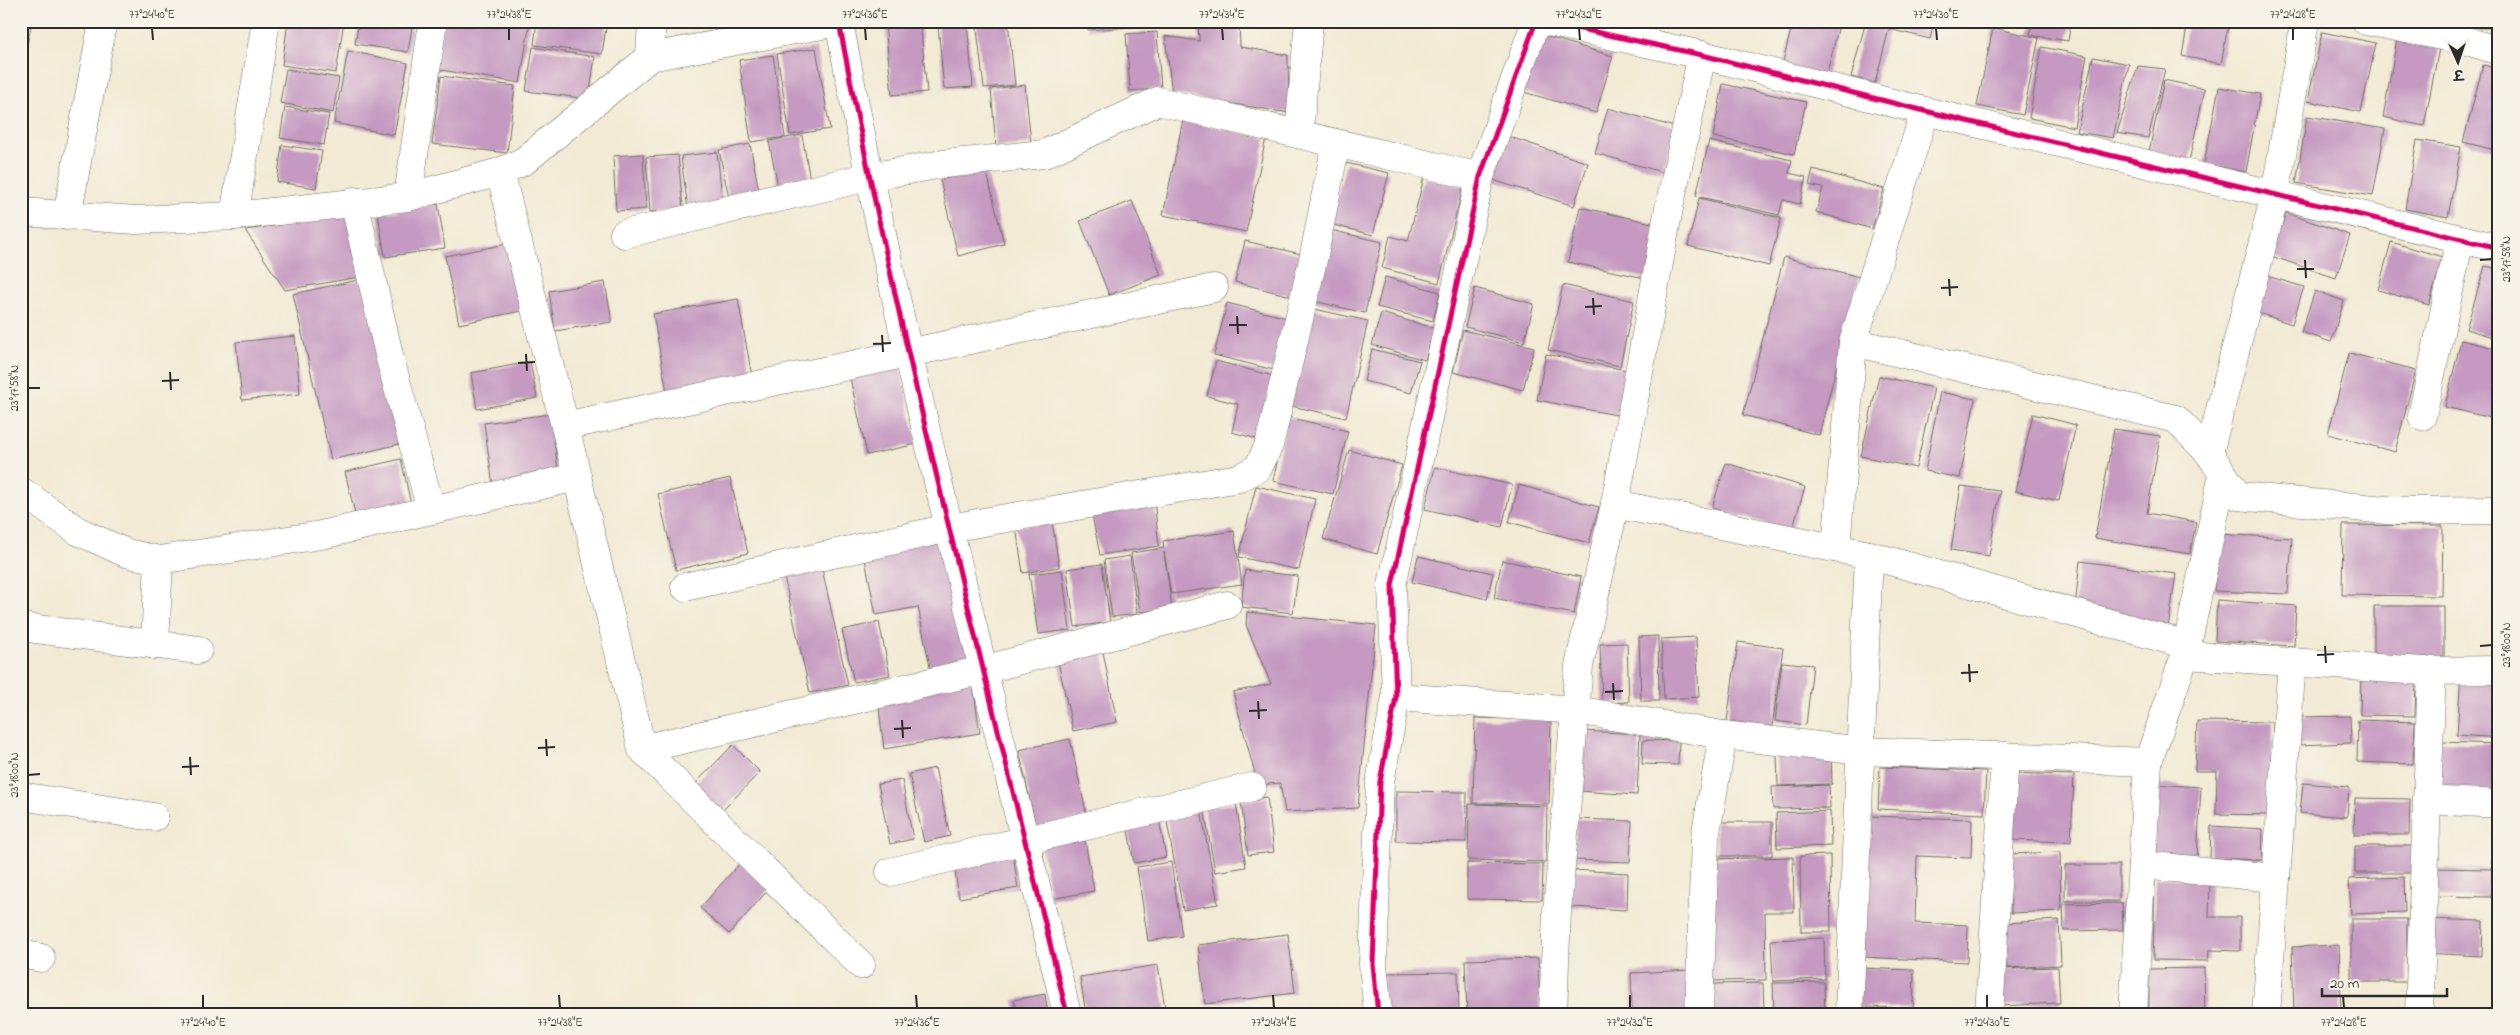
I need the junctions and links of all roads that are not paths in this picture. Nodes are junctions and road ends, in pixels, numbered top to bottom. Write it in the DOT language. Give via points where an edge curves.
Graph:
graph roads {
  1 [pos="103,21"];
  2 [pos="266,21"];
  3 [pos="433,21"];
  4 [pos="652,21"];
  5 [pos="1309,21"];
  6 [pos="1536,21"];
  7 [pos="1544,21"];
  8 [pos="2305,21"];
  9 [pos="2366,21"];
  10 [pos="841,22"];
  11 [pos="2468,31"];
  12 [pos="2499,51"];
  13 [pos="1702,55"];
  14 [pos="650,57"];
  15 [pos="1925,111"];
  16 [pos="1299,134"];
  17 [pos="1336,143"];
  18 [pos="500,172"];
  19 [pos="868,177"];
  20 [pos="1480,177"];
  21 [pos="2275,195"];
  22 [pos="408,197"];
  23 [pos="354,201"];
  24 [pos="21,212"];
  25 [pos="67,216"];
  26 [pos="234,216"];
  27 [pos="624,234"];
  28 [pos="2460,239"];
  29 [pos="2499,248"];
  30 [pos="1214,288"];
  31 [pos="1853,342"];
  32 [pos="910,354"];
  33 [pos="2422,416"];
  34 [pos="565,426"];
  35 [pos="2216,464"];
  36 [pos="577,477"];
  37 [pos="21,491"];
  38 [pos="1615,504"];
  39 [pos="431,510"];
  40 [pos="2499,510"];
  41 [pos="949,528"];
  42 [pos="1836,548"];
  43 [pos="1869,555"];
  44 [pos="159,560"];
  45 [pos="685,586"];
  46 [pos="1227,605"];
  47 [pos="21,627"];
  48 [pos="155,645"];
  49 [pos="198,650"];
  50 [pos="2186,650"];
  51 [pos="2292,661"];
  52 [pos="983,670"];
  53 [pos="2432,670"];
  54 [pos="2499,670"];
  55 [pos="1396,697"];
  56 [pos="1576,710"];
  57 [pos="1723,735"];
  58 [pos="642,749"];
  59 [pos="1862,751"];
  60 [pos="2005,756"];
  61 [pos="2148,762"];
  62 [pos="1252,787"];
  63 [pos="21,796"];
  64 [pos="2427,800"];
  65 [pos="2499,804"];
  66 [pos="154,817"];
  67 [pos="1026,841"];
  68 [pos="2142,865"];
  69 [pos="890,872"];
  70 [pos="2276,878"];
  71 [pos="861,965"];
  72 [pos="1067,1014"];
  73 [pos="1378,1014"];
  74 [pos="1553,1014"];
  75 [pos="1699,1014"];
  76 [pos="1849,1014"];
  77 [pos="1989,1014"];
  78 [pos="2133,1014"];
  79 [pos="2266,1014"];
  80 [pos="2420,1014"];
  1 -- 25 [label="street"];
  2 -- 26 [label="street"];
  3 -- 22 [label="street"];
  4 -- 14 [label="street"];
  5 -- 16 [label="street"];
  6 -- 20 [label="street"];
  7 -- 13 [label="street"];
  8 -- 21 [label="street"];
  9 -- 11 [label="street"];
  10 -- 14 [label="street"];
  10 -- 19 [label="street"];
  11 -- 12 [label="street"];
  13 -- 15 [label="street"];
  13 -- 38 [label="street" via="1669,208"];
  14 -- 18 [label="street" via="524,161"];
  15 -- 21 [label="street"];
  15 -- 31 [label="street"];
  16 -- 17 [label="street"];
  16 -- 19 [label="street" via="1158,102 1044,154 943,164"];
  17 -- 20 [label="street"];
  17 -- 41 [label="street" via="1313,260 1270,445 1258,468 1239,478"];
  18 -- 22 [label="street"];
  18 -- 34 [label="street"];
  19 -- 27 [label="street"];
  19 -- 32 [label="street"];
  20 -- 55 [label="street" via="1392,585"];
  21 -- 28 [label="street"];
  21 -- 35 [label="street"];
  22 -- 23 [label="street"];
  23 -- 26 [label="street"];
  23 -- 39 [label="street" via="389,355"];
  24 -- 25 [label="street"];
  25 -- 26 [label="street" via="136,220"];
  28 -- 29 [label="street"];
  28 -- 33 [label="street"];
  30 -- 32 [label="street"];
  31 -- 35 [label="street" via="2176,419"];
  31 -- 42 [label="street"];
  32 -- 34 [label="street"];
  32 -- 41 [label="street"];
  34 -- 36 [label="street"];
  35 -- 40 [label="street" via="2238,496 2397,511"];
  35 -- 50 [label="street"];
  36 -- 39 [label="street"];
  36 -- 58 [label="street"];
  37 -- 44 [label="street" via="78,531 126,553"];
  38 -- 42 [label="street"];
  38 -- 56 [label="street" via="1579,666"];
  39 -- 44 [label="street" via="320,535"];
  41 -- 45 [label="street"];
  41 -- 52 [label="street"];
  42 -- 43 [label="street"];
  43 -- 50 [label="street"];
  43 -- 59 [label="street"];
  44 -- 48 [label="street"];
  46 -- 52 [label="street"];
  47 -- 48 [label="street"];
  48 -- 49 [label="street"];
  50 -- 51 [label="street"];
  50 -- 61 [label="street"];
  51 -- 53 [label="street"];
  51 -- 70 [label="street"];
  52 -- 58 [label="street"];
  52 -- 67 [label="street"];
  53 -- 54 [label="street"];
  53 -- 64 [label="street"];
  55 -- 56 [label="street"];
  55 -- 73 [label="street" via="1380,782 1373,964"];
  56 -- 57 [label="street"];
  56 -- 74 [label="street" via="1557,911"];
  57 -- 59 [label="street"];
  57 -- 75 [label="street" via="1705,838"];
  58 -- 71 [label="street"];
  59 -- 60 [label="street"];
  59 -- 76 [label="street"];
  60 -- 61 [label="street"];
  60 -- 77 [label="street"];
  61 -- 68 [label="street"];
  62 -- 67 [label="street"];
  63 -- 66 [label="street"];
  64 -- 65 [label="street"];
  64 -- 80 [label="street"];
  67 -- 69 [label="street"];
  67 -- 72 [label="street"];
  68 -- 70 [label="street"];
  68 -- 78 [label="street"];
  70 -- 79 [label="street"];
}
